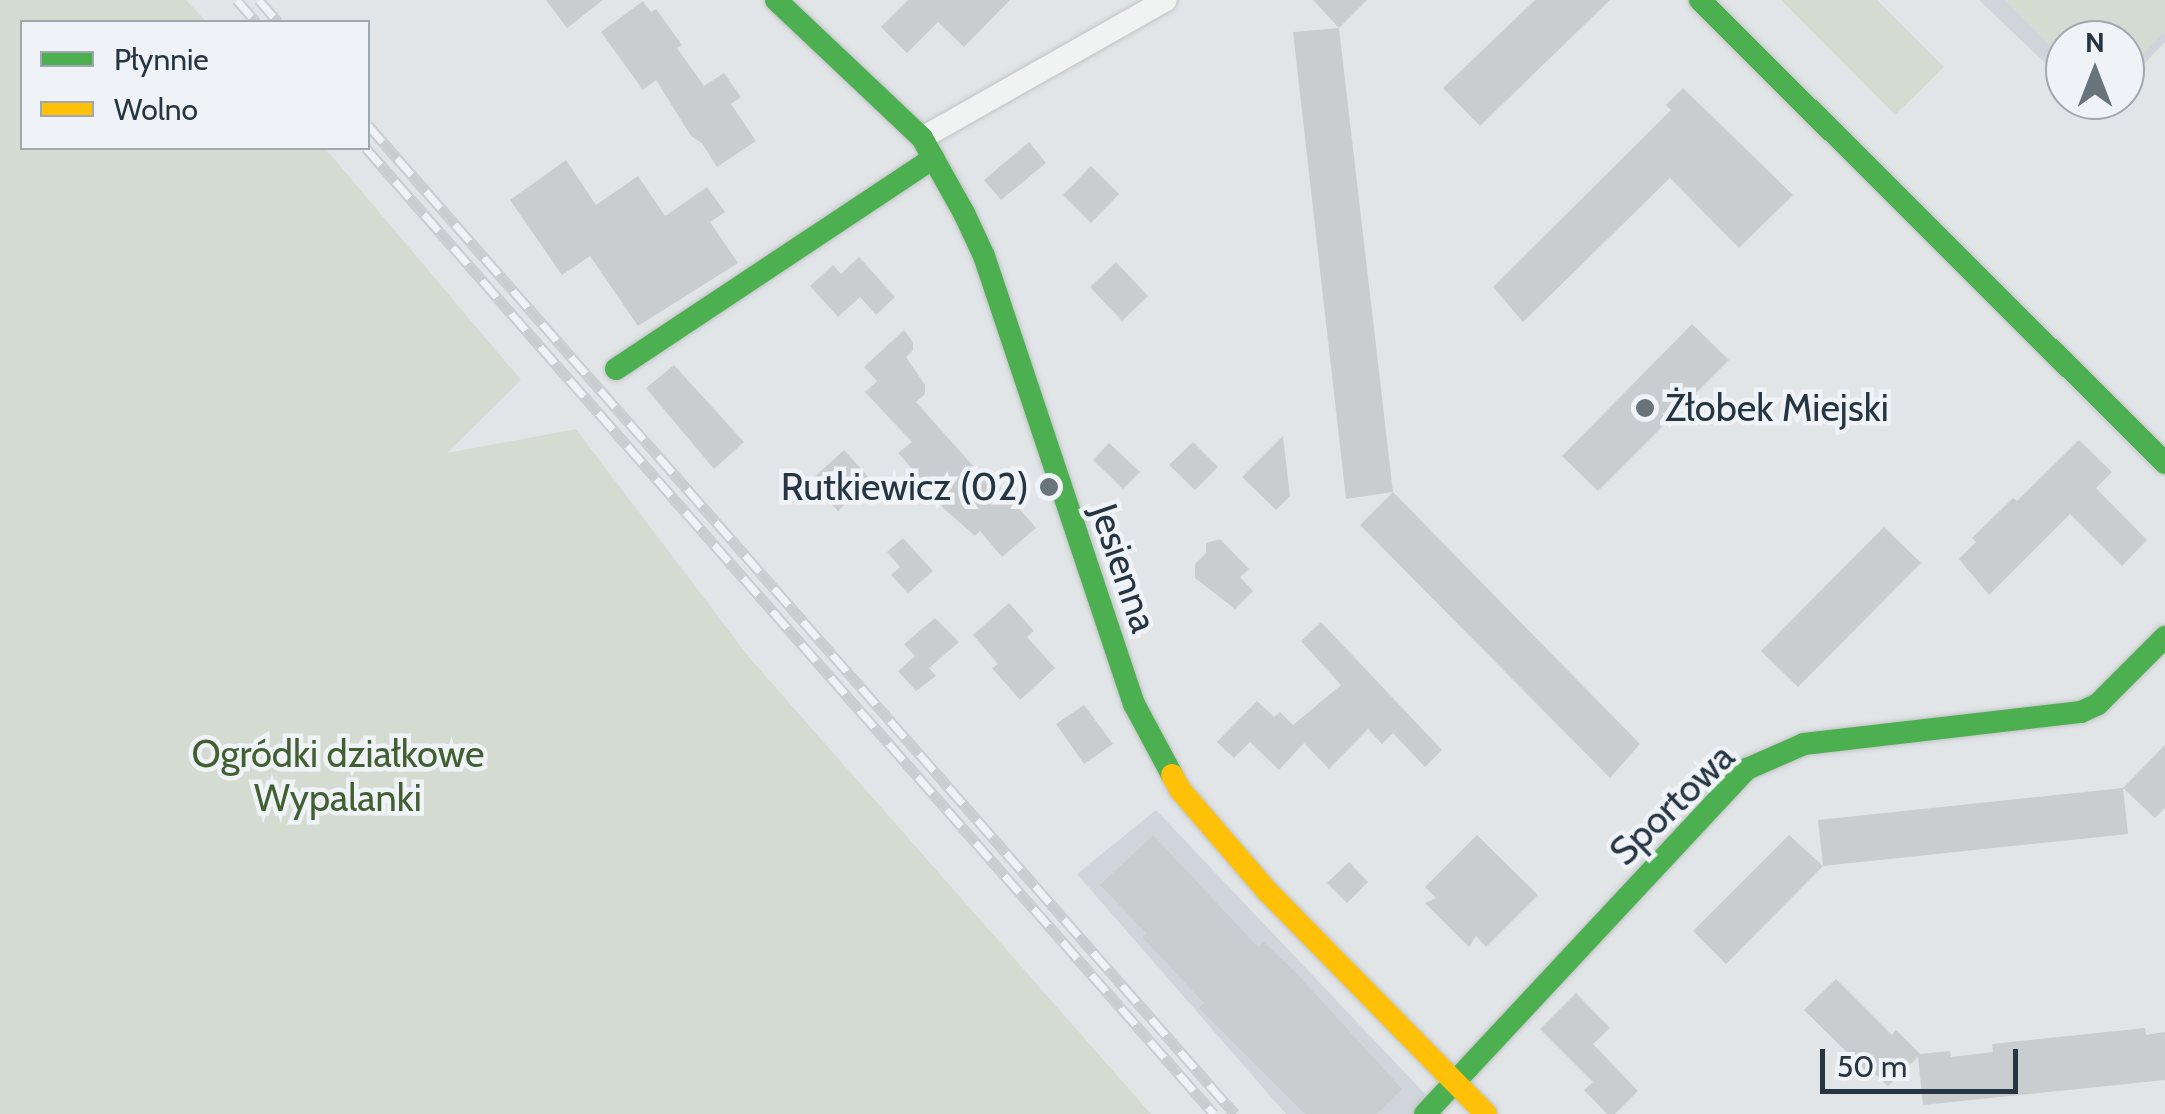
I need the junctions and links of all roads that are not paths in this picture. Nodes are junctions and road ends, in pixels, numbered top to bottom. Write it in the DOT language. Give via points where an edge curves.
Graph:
graph roads {
  1 [pos="776,0"];
  2 [pos="1166,0"];
  3 [pos="1700,0"];
  4 [pos="927,148"];
  5 [pos="616,370"];
  6 [pos="2165,463"];
  7 [pos="2165,637"];
  8 [pos="1456,1084"];
  9 [pos="1425,1114"];
  10 [pos="1486,1114"];
  1 -- 4 [label="street, Jesienna"];
  2 -- 4 [label="street"];
  3 -- 6 [label="street"];
  4 -- 5 [label="street"];
  4 -- 8 [label="street, Jesienna" via="984,256 1134,704 1182,791 1268,892"];
  7 -- 8 [label="street, Sportowa" via="2098,704 2081,712 1804,744 1748,769 1550,974"];
  8 -- 9 [label="street, Sportowa"];
  8 -- 10 [label="street, Jesienna"];
}
